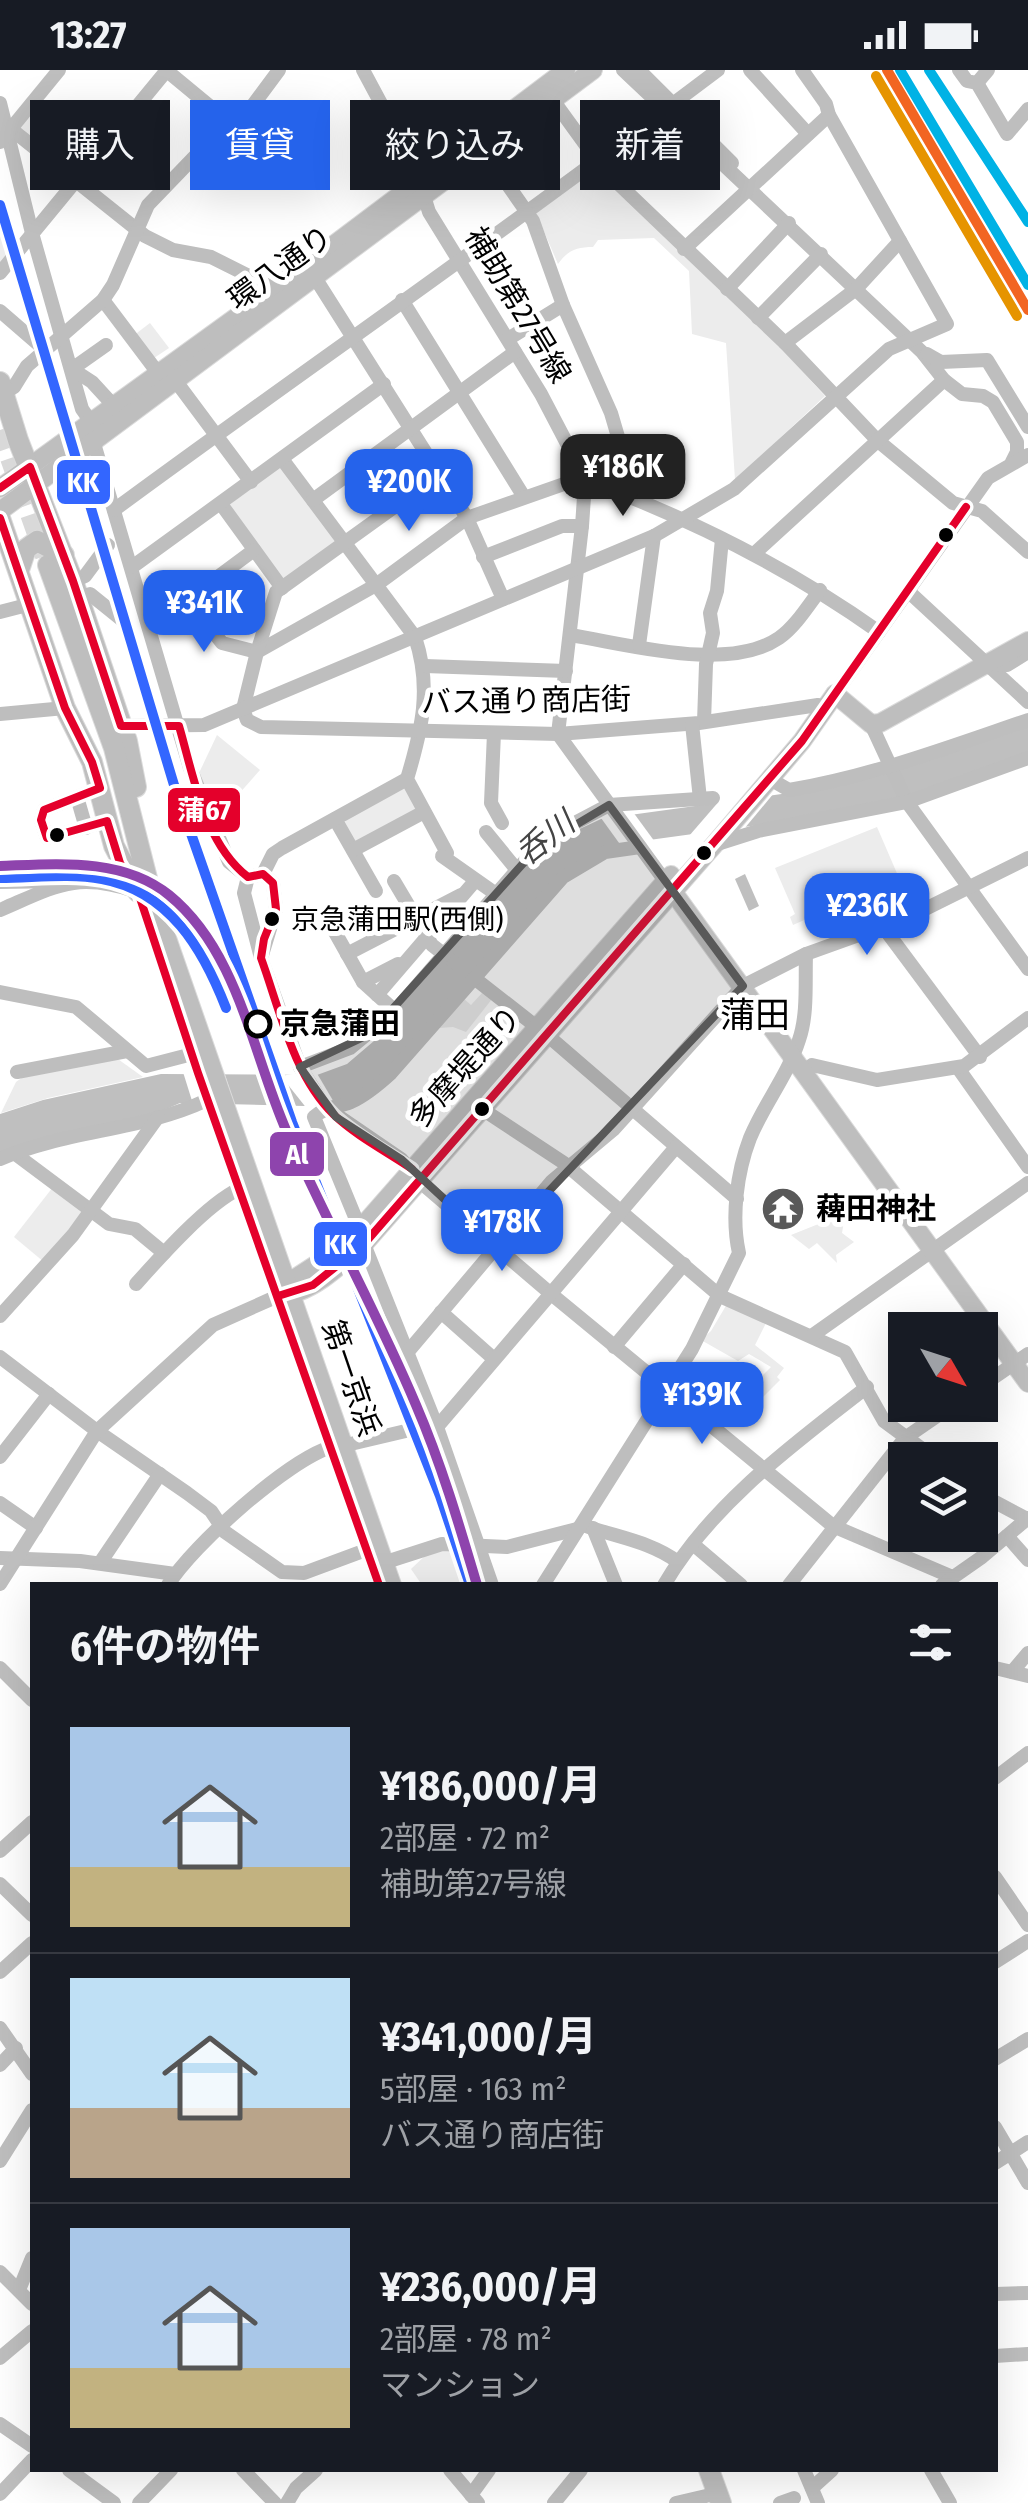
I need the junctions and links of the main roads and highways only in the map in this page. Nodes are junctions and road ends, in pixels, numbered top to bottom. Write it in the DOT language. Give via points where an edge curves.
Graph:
graph roads {
  1 [pos="566,70"];
  2 [pos="593,70"];
  3 [pos="529,100"];
  4 [pos="553,100"];
  5 [pos="418,190"];
  6 [pos="419,190"];
  7 [pos="166,376"];
  8 [pos="4,395"];
  9 [pos="92,431"];
  10 [pos="0,433"];
  11 [pos="33,474"];
  12 [pos="0,488"];
  13 [pos="0,514"];
  14 [pos="42,565"];
  15 [pos="1028,641"];
  16 [pos="835,694"];
  17 [pos="748,795"];
  18 [pos="138,849"];
  19 [pos="669,886"];
  20 [pos="138,892"];
  21 [pos="541,1032"];
  22 [pos="201,1063"];
  23 [pos="209,1103"];
  24 [pos="416,1175"];
  25 [pos="285,1292"];
  26 [pos="1021,1359"];
  27 [pos="1028,1383"];
  28 [pos="375,1557"];
  29 [pos="379,1582"];
  30 [pos="389,1582"];
  31 [pos="698,2472"];
  32 [pos="709,2472"];
  33 [pos="712,2501"];
  1 -- 3 [label="main road, 環八通り"];
  2 -- 4 [label="main road, 環八通り"];
  5 -- 7 [label="main road, 環八通り" via="275,289"];
  6 -- 7 [label="main road, 環八通り" via="314,276"];
  7 -- 9 [label="main road, 環八通り"];
  7 -- 9 [label="main road, 環八通り" via="114,406"];
  8 -- 10 [label="highway" via="8,420"];
  8 -- 11 [label="highway"];
  9 -- 11 [label="main road, 環八通り"];
  11 -- 12 [label="main road, 環八通り"];
  11 -- 13 [label="main road, 環八通り"];
  11 -- 14 [label="highway"];
  13 -- 14 [label="highway"];
  14 -- 18 [label="highway, 第一京浜" via="114,748"];
  14 -- 18 [label="highway" via="76,590 134,766"];
  14 -- 20 [label="highway, 第一京浜"];
  14 -- 20 [label="highway" via="31,604 92,762 120,863"];
  15 -- 16 [label="main road" via="882,722 871,724"];
  16 -- 17 [label="main road, 多摩堤通り" via="770,779"];
  16 -- 17 [label="main road, 多摩堤通り" via="818,704"];
  17 -- 19 [label="main road, 多摩堤通り"];
  18 -- 22 [label="highway, 第一京浜"];
  19 -- 21 [label="main road, 多摩堤通り"];
  19 -- 26 [label="main road" via="933,1252"];
  20 -- 22 [label="highway, 第一京浜"];
  21 -- 24 [label="main road, 多摩堤通り"];
  21 -- 24 [label="main road, 多摩堤通り" via="482,1109"];
  22 -- 23 [label="highway, 第一京浜"];
  23 -- 25 [label="highway, 第一京浜"];
  23 -- 25 [label="highway, 第一京浜"];
  24 -- 25 [label="main road, 多摩堤通り" via="362,1237"];
  25 -- 28 [label="highway, 第一京浜"];
  26 -- 27 [label="main road"];
  28 -- 29 [label="highway, 第一京浜"];
  28 -- 30 [label="highway, 第一京浜"];
  31 -- 33 [label="highway"];
  32 -- 33 [label="highway"];
}
